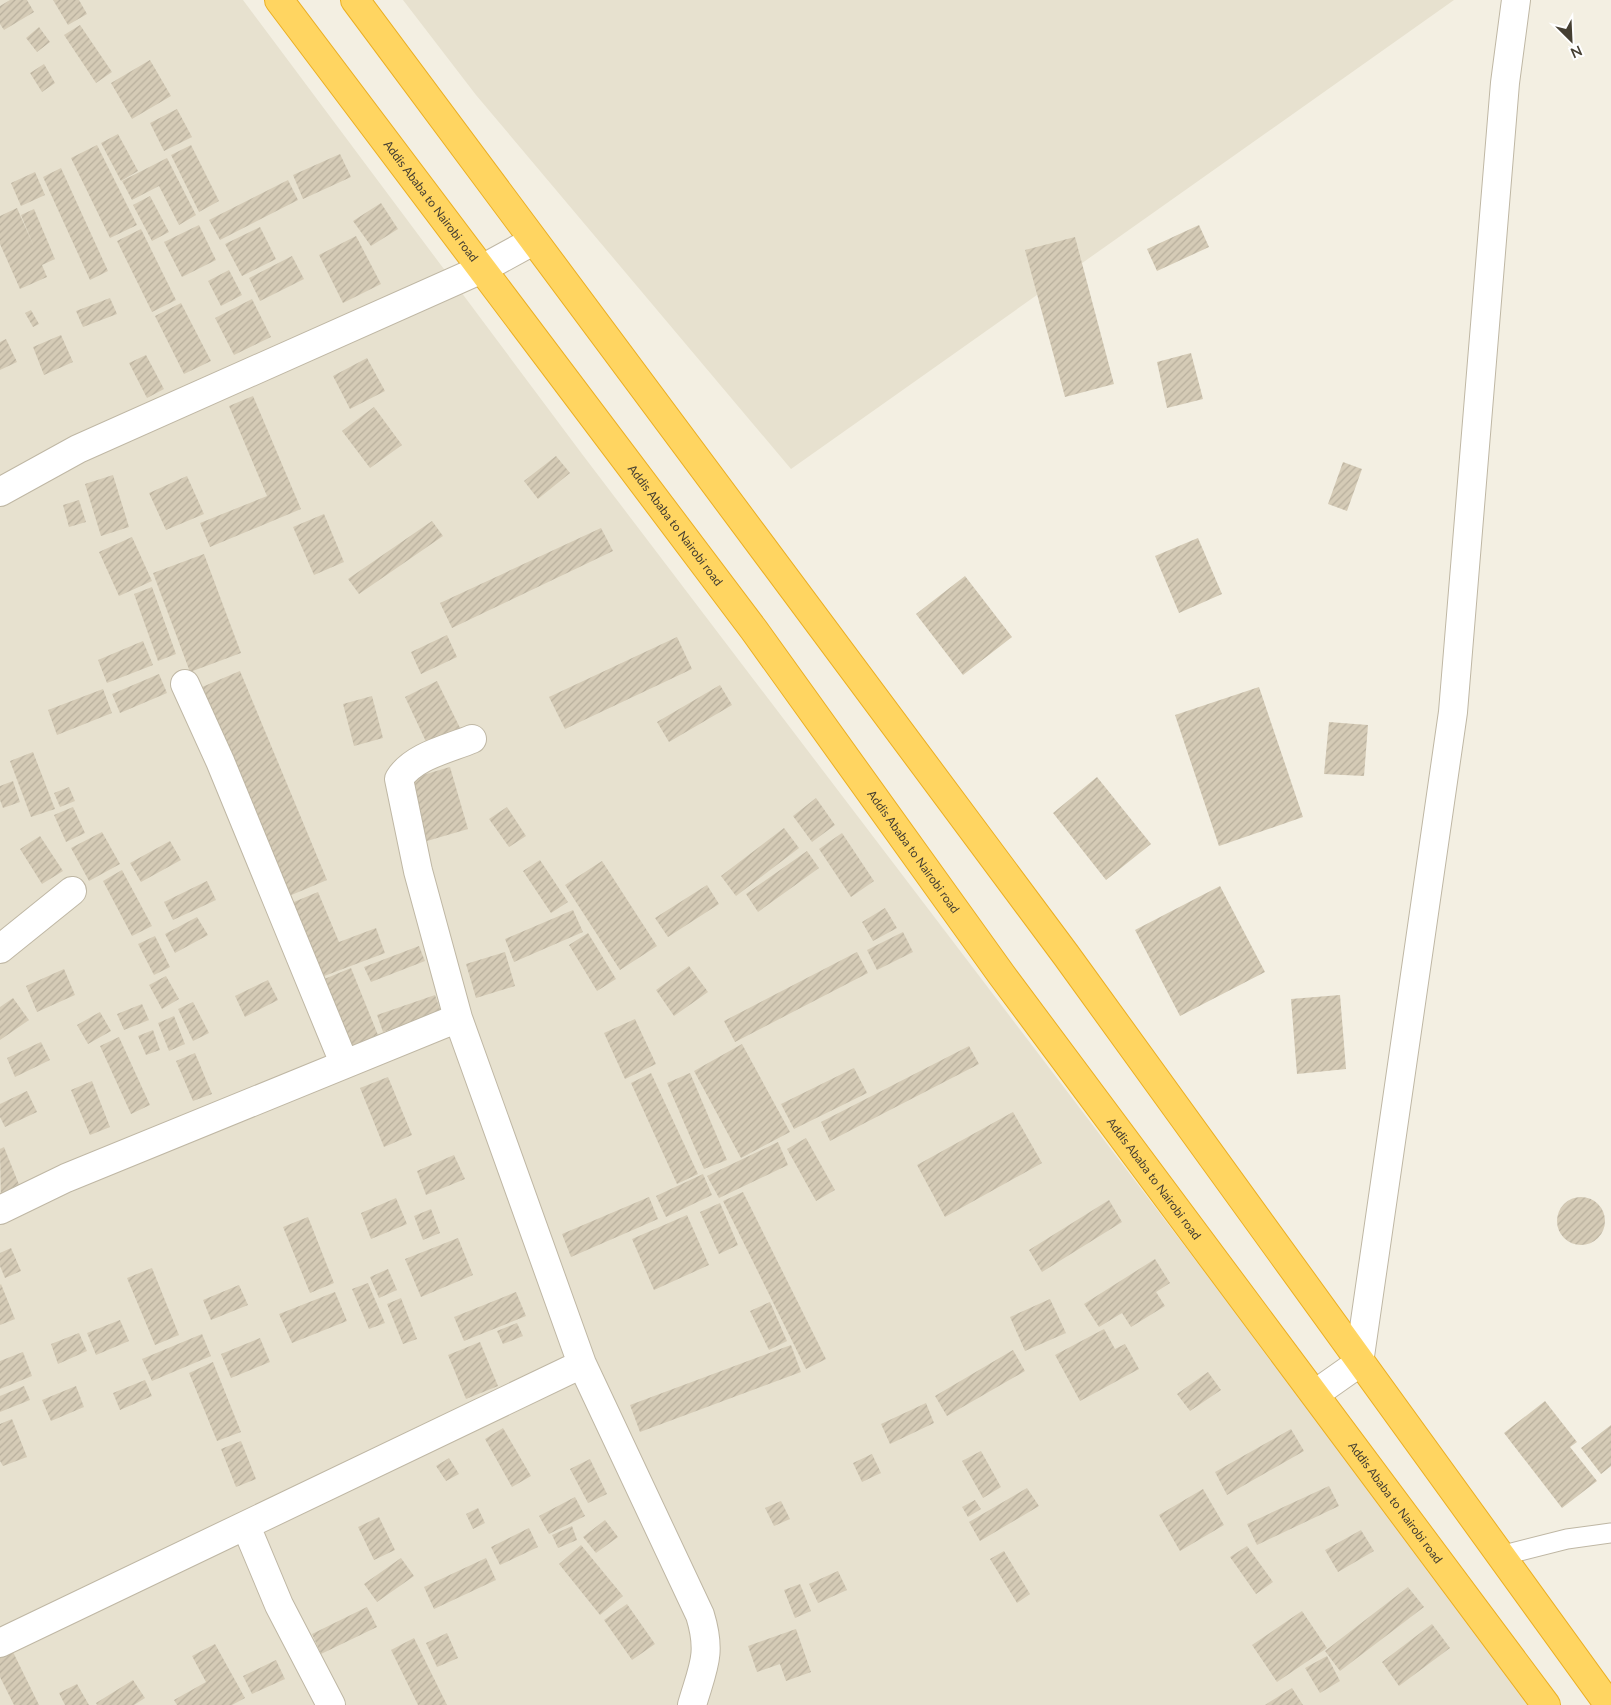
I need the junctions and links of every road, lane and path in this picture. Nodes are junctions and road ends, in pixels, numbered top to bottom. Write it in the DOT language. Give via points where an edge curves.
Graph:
graph roads {
  1 [pos="279,0"];
  2 [pos="355,0"];
  3 [pos="1516,0"];
  4 [pos="533,240"];
  5 [pos="482,268"];
  6 [pos="0,492"];
  7 [pos="185,684"];
  8 [pos="472,739"];
  9 [pos="72,891"];
  10 [pos="0,949"];
  11 [pos="458,1018"];
  12 [pos="344,1064"];
  13 [pos="0,1210"];
  14 [pos="1359,1363"];
  15 [pos="582,1364"];
  16 [pos="1315,1394"];
  17 [pos="246,1526"];
  18 [pos="1611,1533"];
  19 [pos="1500,1556"];
  20 [pos="0,1643"];
  21 [pos="331,1705"];
  22 [pos="692,1705"];
  23 [pos="1546,1705"];
  24 [pos="1608,1705"];
  1 -- 5 [label="highway, Addis Ababa to Nairobi road"];
  2 -- 4 [label="highway"];
  3 -- 14 [label="street" via="1504,92 1453,712"];
  4 -- 5 [label="street"];
  4 -- 14 [label="highway" via="1060,947"];
  5 -- 6 [label="street" via="78,449"];
  5 -- 16 [label="highway, Addis Ababa to Nairobi road" via="754,630 1002,974"];
  7 -- 12 [label="street"];
  8 -- 11 [label="street" via="414,763 405,769 399,780 418,871"];
  9 -- 10 [label="street"];
  11 -- 12 [label="street"];
  11 -- 15 [label="street"];
  12 -- 13 [label="street" via="66,1178"];
  14 -- 16 [label="street"];
  14 -- 19 [label="highway"];
  15 -- 17 [label="street"];
  15 -- 22 [label="street" via="700,1615 707,1654"];
  16 -- 23 [label="highway, Addis Ababa to Nairobi road"];
  17 -- 20 [label="street"];
  17 -- 21 [label="street" via="279,1605"];
  18 -- 19 [label="lane" via="1567,1539"];
  19 -- 24 [label="highway"];
}
